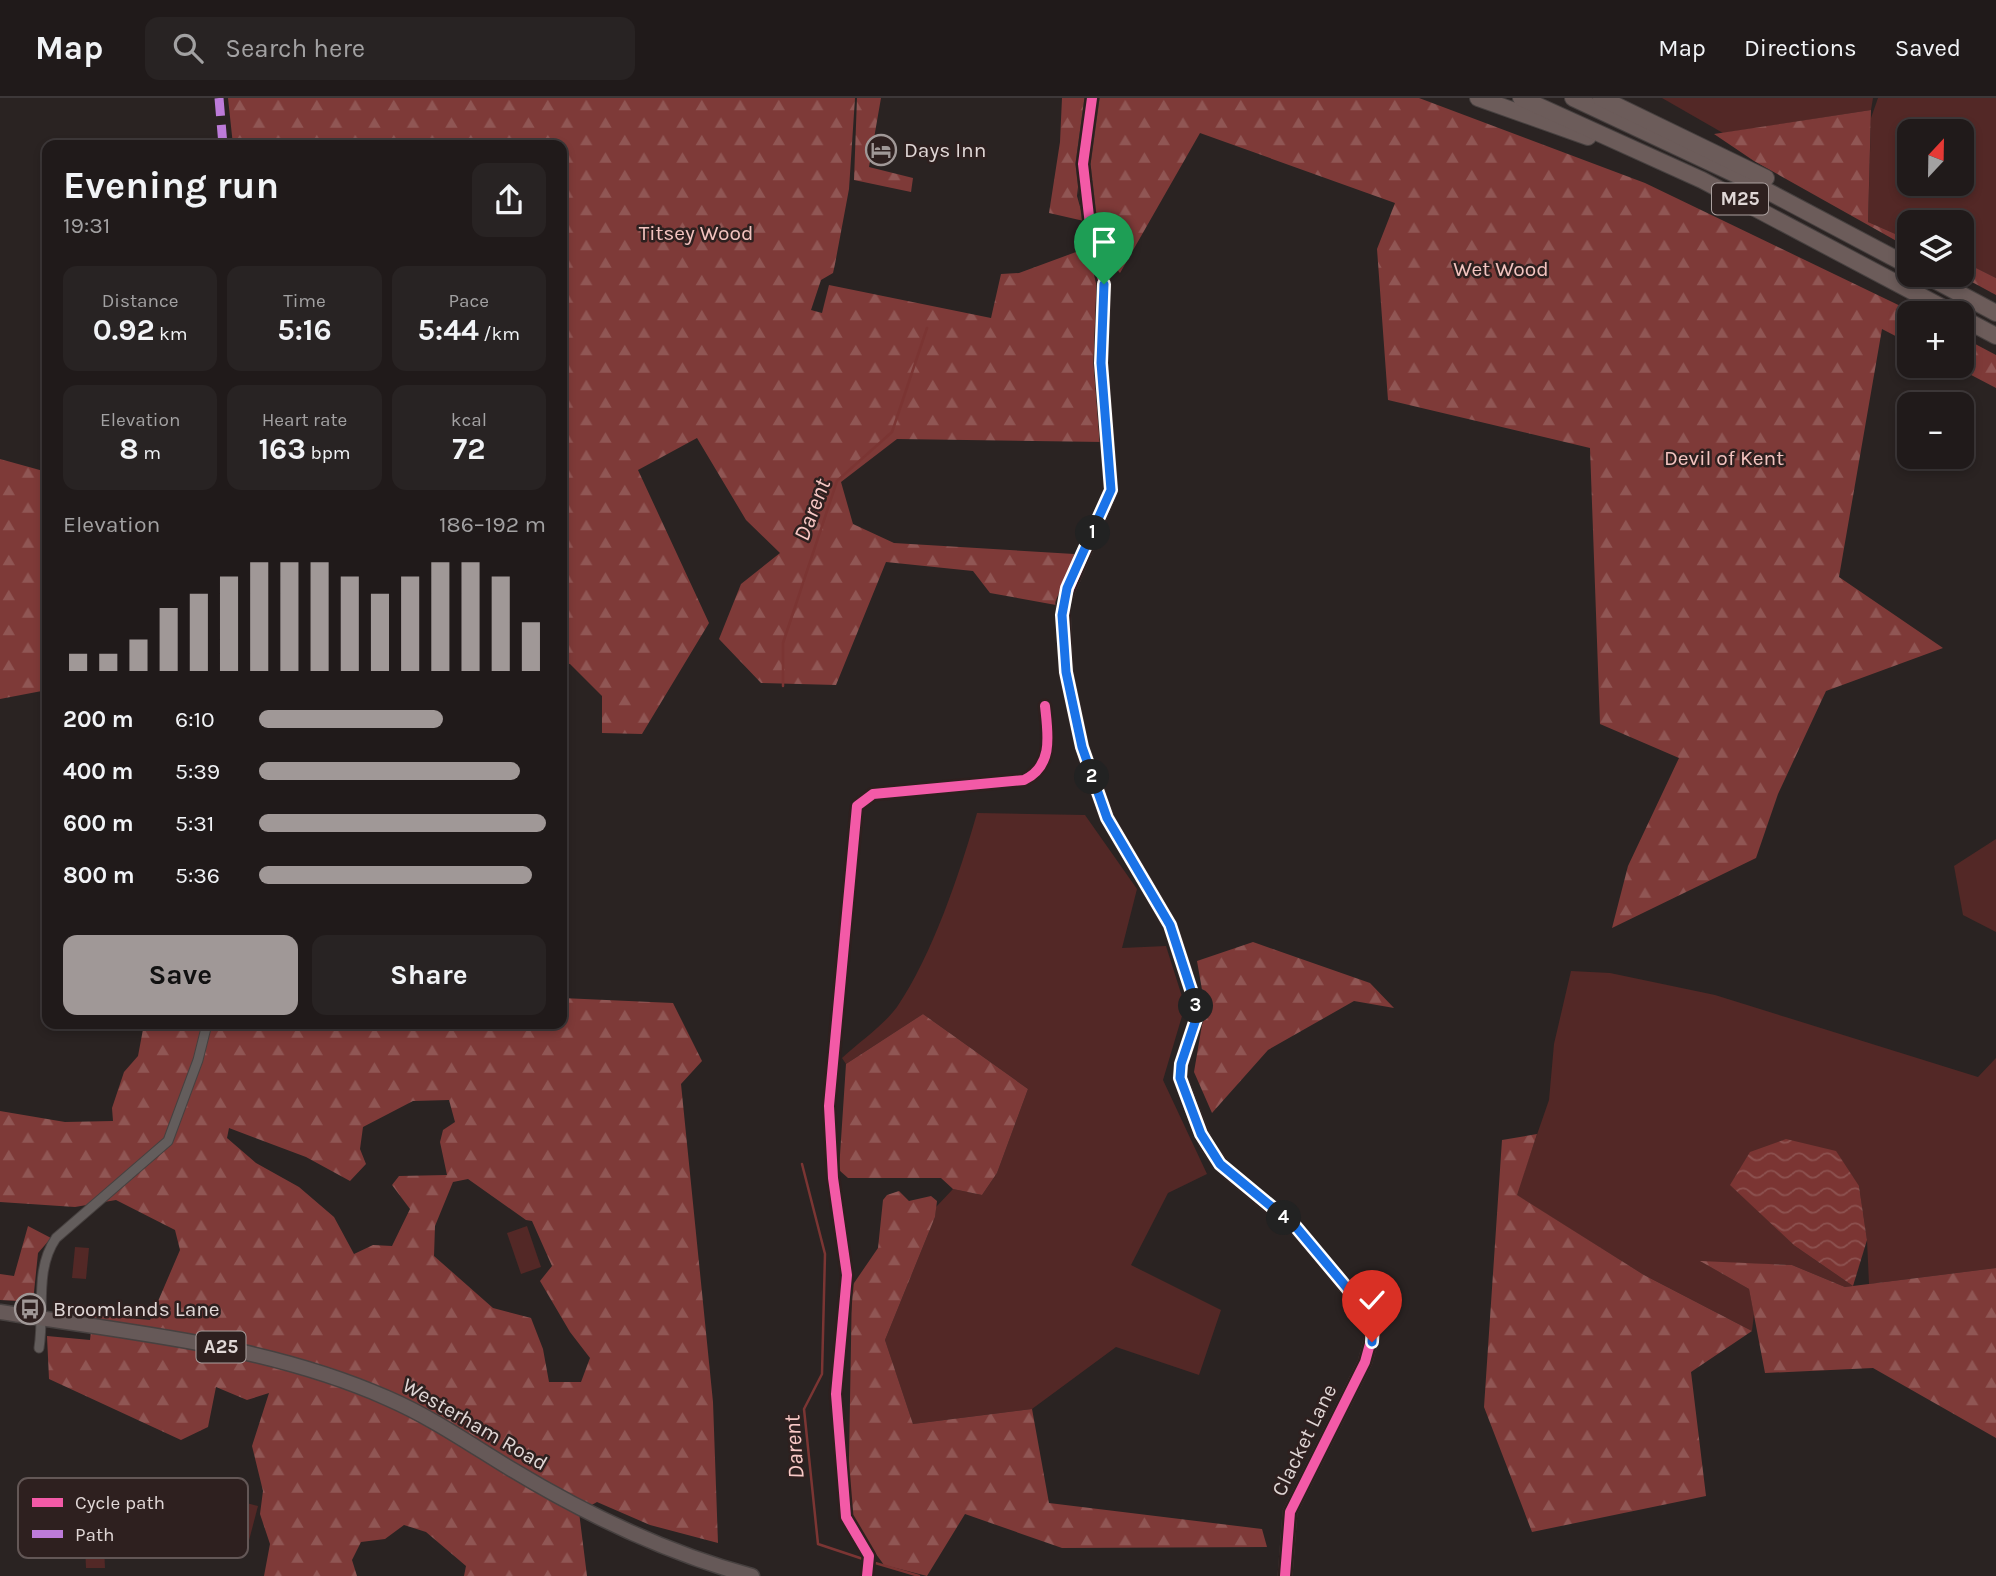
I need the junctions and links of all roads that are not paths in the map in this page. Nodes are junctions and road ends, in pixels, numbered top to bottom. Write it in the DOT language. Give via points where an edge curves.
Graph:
graph roads {
  1 [pos="1092,98"];
  2 [pos="1478,98"];
  3 [pos="1521,98"];
  4 [pos="1573,98"];
  5 [pos="1601,98"];
  6 [pos="1665,162"];
  7 [pos="1818,216"];
  8 [pos="1897,259"];
  9 [pos="1948,287"];
  10 [pos="1931,301"];
  11 [pos="1996,313"];
  12 [pos="1974,324"];
  13 [pos="1996,336"];
  14 [pos="1045,706"];
  15 [pos="206,1029"];
  16 [pos="0,1312"];
  17 [pos="43,1319"];
  18 [pos="39,1348"];
  19 [pos="752,1576"];
  20 [pos="867,1576"];
  21 [pos="1285,1576"];
  1 -- 21 [label="street, Clacket Lane" via="1083,164 1092,234 1104,273 1101,363 1111,483 1063,604 1066,672 1082,747 1107,818 1170,925 1194,999 1196,1019 1180,1078 1207,1146 1226,1170 1296,1227 1367,1313 1374,1329 1365,1362 1290,1512"];
  2 -- 6 [label="highway, M25"];
  3 -- 6 [label="highway, M25"];
  4 -- 7 [label="highway, M25"];
  5 -- 7 [label="highway, M25" via="1753,170"];
  6 -- 10 [label="highway, M25"];
  7 -- 8 [label="highway, M25"];
  9 -- 11 [label="highway"];
  12 -- 13 [label="highway"];
  14 -- 20 [label="street" via="1046,756 1033,776 873,794 857,806 829,1106 833,1178 847,1275 836,1394 846,1517 869,1556"];
  15 -- 17 [label="street" via="168,1141 56,1238 45,1253"];
  16 -- 17 [label="main road, Westerham Road / A25"];
  17 -- 18 [label="street"];
  17 -- 19 [label="main road, Westerham Road / A25" via="234,1350 336,1377 431,1419 610,1523 694,1559"];
}
